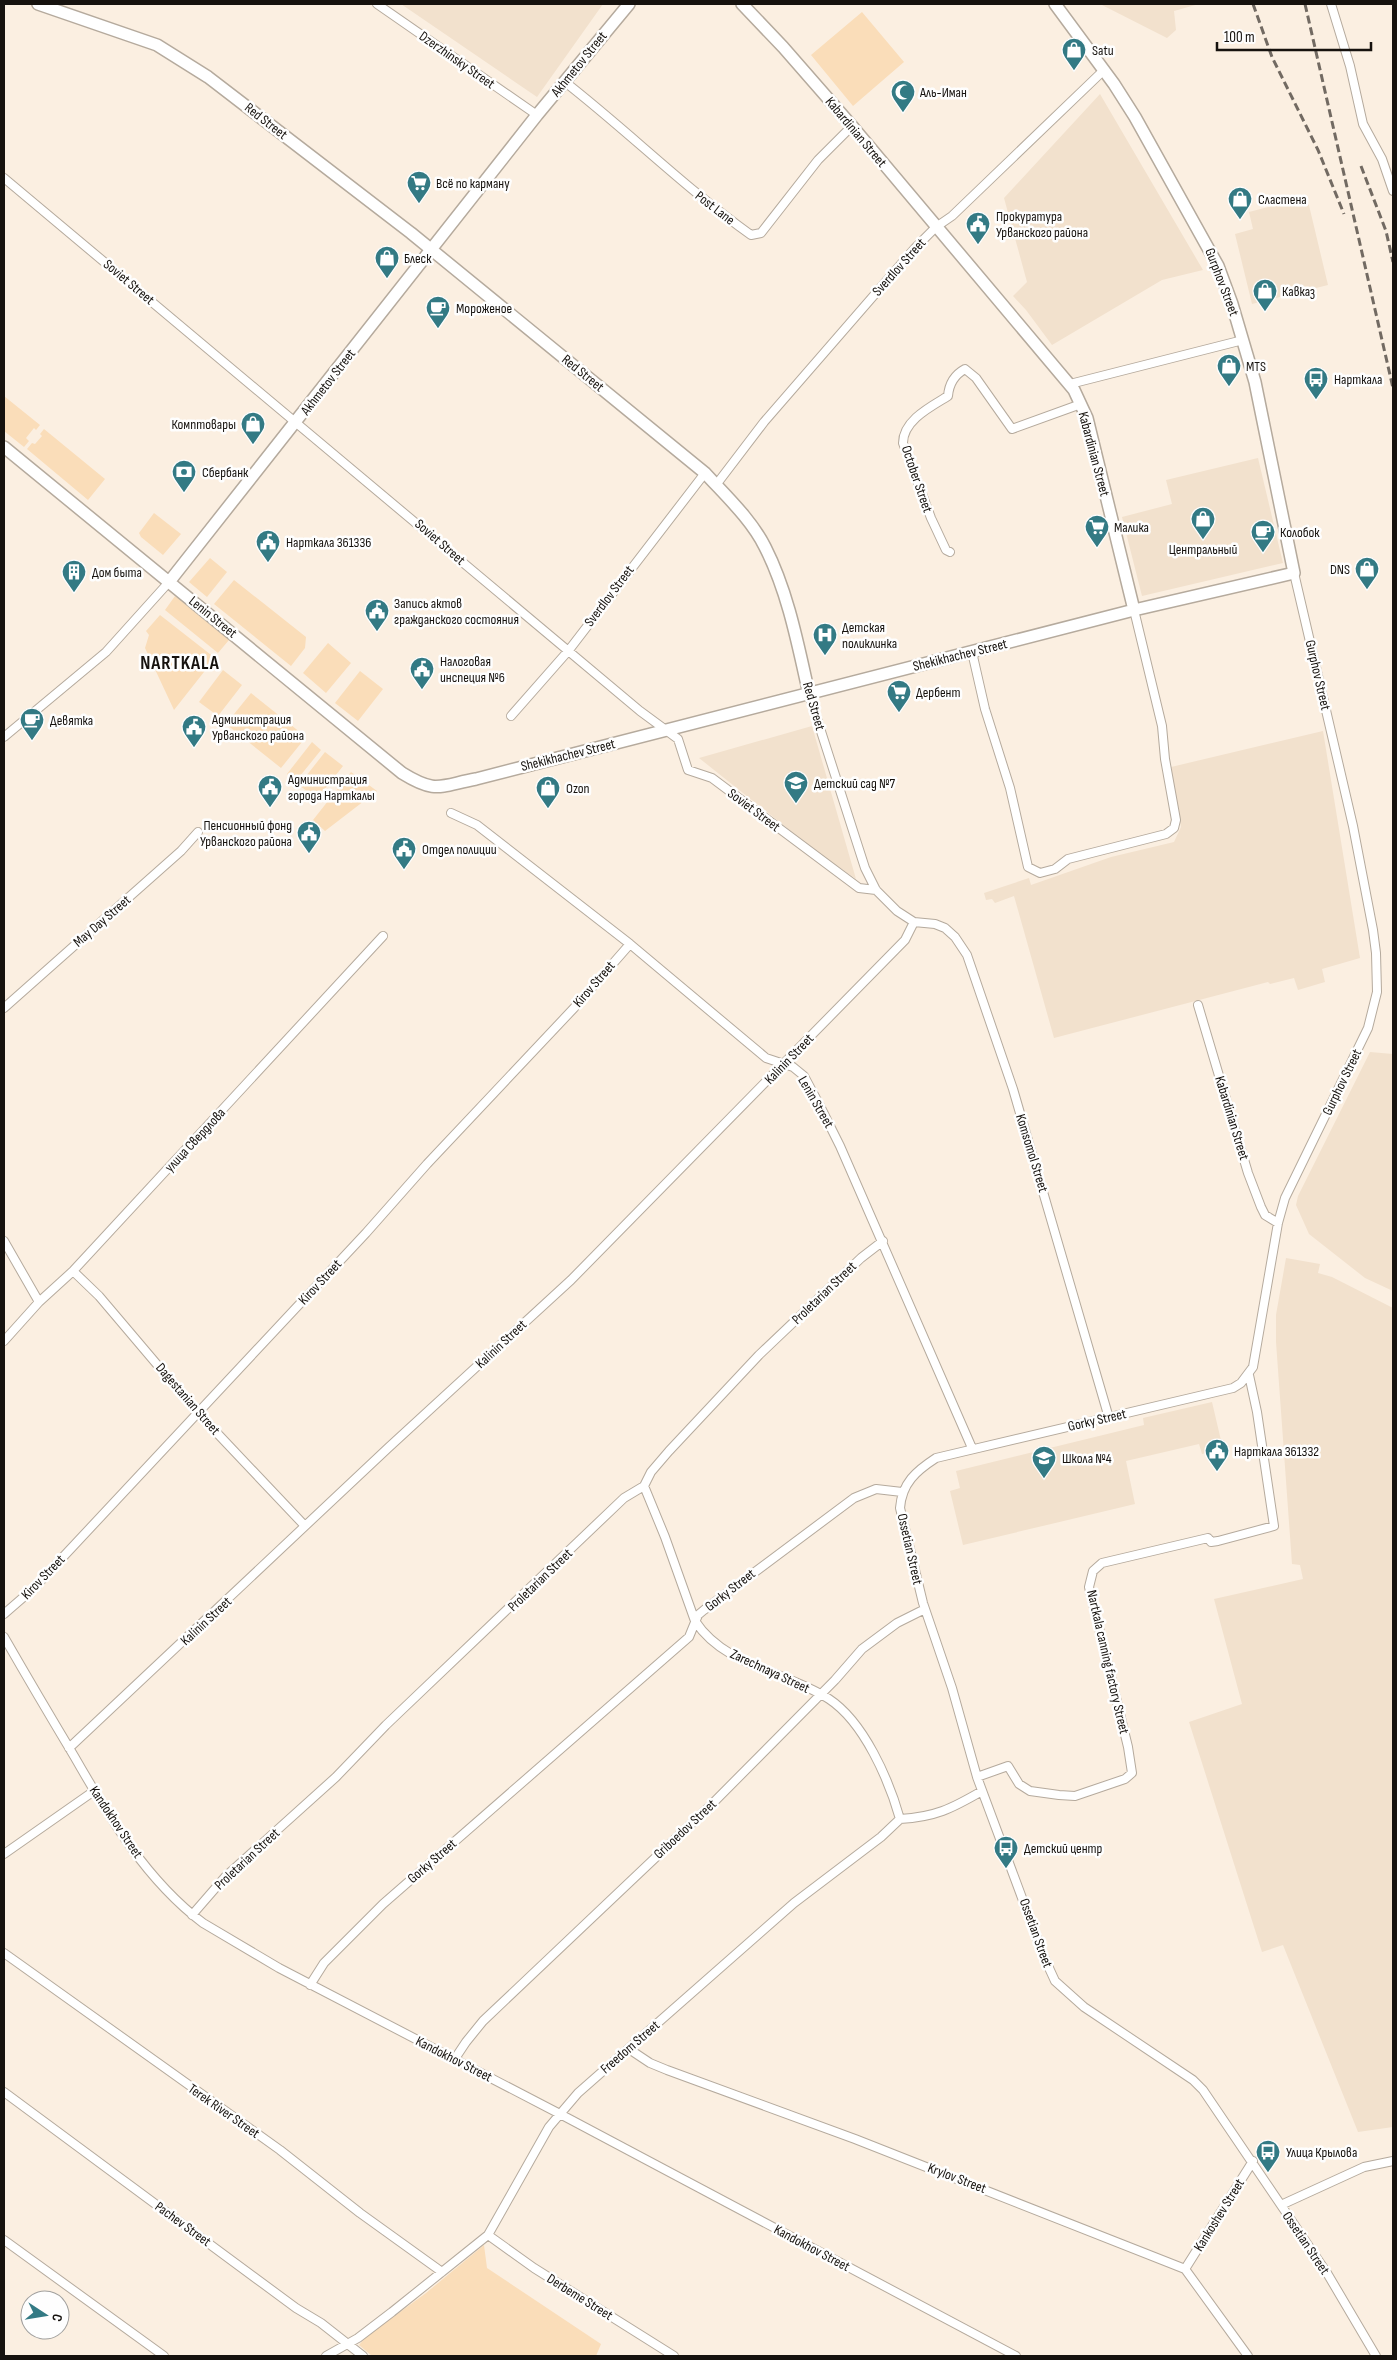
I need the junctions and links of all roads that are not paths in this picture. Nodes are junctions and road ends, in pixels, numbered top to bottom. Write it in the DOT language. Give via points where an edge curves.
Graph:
graph roads {
  1 [pos="38,4"];
  2 [pos="377,4"];
  3 [pos="629,4"];
  4 [pos="742,4"];
  5 [pos="1055,4"];
  6 [pos="1332,4"];
  7 [pos="1104,70"];
  8 [pos="565,82"];
  9 [pos="537,116"];
  10 [pos="852,126"];
  11 [pos="4,178"];
  12 [pos="1393,191"];
  13 [pos="936,227"];
  14 [pos="432,250"];
  15 [pos="1243,340"];
  16 [pos="1070,384"];
  17 [pos="1081,404"];
  18 [pos="296,423"];
  19 [pos="4,447"];
  20 [pos="705,473"];
  21 [pos="716,484"];
  22 [pos="950,552"];
  23 [pos="1294,573"];
  24 [pos="169,582"];
  25 [pos="1134,610"];
  26 [pos="569,650"];
  27 [pos="972,652"];
  28 [pos="809,694"];
  29 [pos="511,716"];
  30 [pos="664,730"];
  31 [pos="4,737"];
  32 [pos="423,786"];
  33 [pos="451,813"];
  34 [pos="198,832"];
  35 [pos="876,890"];
  36 [pos="914,922"];
  37 [pos="384,936"];
  38 [pos="630,944"];
  39 [pos="1198,1005"];
  40 [pos="4,1008"];
  41 [pos="784,1063"];
  42 [pos="1278,1223"];
  43 [pos="4,1241"];
  44 [pos="883,1241"];
  45 [pos="73,1271"];
  46 [pos="39,1302"];
  47 [pos="4,1341"];
  48 [pos="1249,1376"];
  49 [pos="198,1414"];
  50 [pos="1109,1418"];
  51 [pos="972,1448"];
  52 [pos="644,1486"];
  53 [pos="902,1492"];
  54 [pos="305,1526"];
  55 [pos="925,1609"];
  56 [pos="4,1614"];
  57 [pos="695,1621"];
  58 [pos="4,1637"];
  59 [pos="821,1695"];
  60 [pos="69,1748"];
  61 [pos="977,1777"];
  62 [pos="94,1791"];
  63 [pos="982,1792"];
  64 [pos="900,1819"];
  65 [pos="4,1854"];
  66 [pos="192,1915"];
  67 [pos="4,1953"];
  68 [pos="310,1985"];
  69 [pos="629,2049"];
  70 [pos="454,2060"];
  71 [pos="4,2092"];
  72 [pos="560,2114"];
  73 [pos="1253,2161"];
  74 [pos="1393,2161"];
  75 [pos="1281,2205"];
  76 [pos="488,2235"];
  77 [pos="4,2240"];
  78 [pos="1185,2269"];
  79 [pos="442,2272"];
  80 [pos="346,2344"];
  81 [pos="164,2356"];
  82 [pos="326,2356"];
  83 [pos="362,2356"];
  84 [pos="674,2356"];
  85 [pos="1016,2356"];
  86 [pos="1248,2356"];
  87 [pos="1376,2356"];
  1 -- 14 [label="street, Red Street" via="157,45 184,60"];
  2 -- 9 [label="street, Dzerzhinsky Street"];
  3 -- 8 [label="street, Akhmetov Street"];
  4 -- 10 [label="street, Kabardinian Street"];
  5 -- 7 [label="street, Gurphov Street"];
  6 -- 12 [label="street" via="1364,124 1382,159"];
  7 -- 13 [label="street, Sverdlov Street" via="952,216"];
  7 -- 15 [label="street, Gurphov Street" via="1206,240"];
  8 -- 9 [label="street, Akhmetov Street"];
  8 -- 10 [label="street, Post Lane" via="602,110 706,203 751,235 761,233 818,160"];
  9 -- 14 [label="street, Akhmetov Street"];
  10 -- 13 [label="street, Kabardinian Street"];
  11 -- 18 [label="street, Soviet Street"];
  13 -- 16 [label="street, Kabardinian Street"];
  13 -- 21 [label="street, Sverdlov Street" via="776,408"];
  14 -- 18 [label="street, Akhmetov Street"];
  14 -- 20 [label="street, Red Street"];
  15 -- 16 [label="street"];
  15 -- 23 [label="street, Gurphov Street"];
  16 -- 17 [label="street, Kabardinian Street"];
  17 -- 22 [label="street, October Street" via="1012,429 976,378 965,369 953,380 948,396 921,412 906,432 903,443 931,518 946,550"];
  17 -- 25 [label="street, Kabardinian Street"];
  18 -- 24 [label="street, Akhmetov Street"];
  18 -- 26 [label="street, Soviet Street"];
  19 -- 24 [label="street, Lenin Street"];
  20 -- 21 [label="street, Red Street"];
  20 -- 26 [label="street, Sverdlov Street"];
  21 -- 28 [label="street, Red Street" via="735,504 765,546 785,599"];
  23 -- 25 [label="street, Shekikhachev Street"];
  23 -- 42 [label="street, Gurphov Street" via="1353,826 1373,930 1377,979 1368,1028 1288,1188"];
  24 -- 31 [label="street, Akhmetov Street" via="106,652"];
  24 -- 32 [label="street, Lenin Street" via="402,773"];
  25 -- 27 [label="street, Shekikhachev Street"];
  25 -- 27 [label="street, Kabardinian Street" via="1162,726 1176,820 1174,828 1166,834 1068,859 1048,872 1040,874 1028,867"];
  26 -- 29 [label="street, Sverdlov Street"];
  26 -- 30 [label="street, Soviet Street"];
  27 -- 28 [label="street, Shekikhachev Street"];
  28 -- 30 [label="street, Shekikhachev Street"];
  28 -- 35 [label="street, Red Street" via="865,868"];
  30 -- 32 [label="street, Shekikhachev Street" via="446,786"];
  30 -- 35 [label="street, Soviet Street" via="678,739 688,770 712,778 860,888"];
  33 -- 38 [label="street, Lenin Street" via="477,825"];
  34 -- 40 [label="street, May Day Street" via="181,851"];
  35 -- 36 [label="street, Red Street" via="897,911"];
  36 -- 41 [label="street, Kalinin Street" via="905,940"];
  36 -- 50 [label="street, Komsomol Street" via="945,928 959,941 967,955 1013,1089"];
  37 -- 45 [label="street, улица Свердлова"];
  38 -- 41 [label="street, Lenin Street" via="766,1058"];
  38 -- 49 [label="street, Kirov Street"];
  39 -- 42 [label="street, Kabardinian Street" via="1248,1173 1265,1215"];
  41 -- 44 [label="street, Lenin Street" via="804,1076"];
  41 -- 54 [label="street, Kalinin Street" via="571,1280"];
  42 -- 48 [label="street, Gurphov Street" via="1256,1355"];
  43 -- 46 [label="street"];
  44 -- 51 [label="street, Lenin Street"];
  44 -- 52 [label="street, Proletarian Street" via="759,1355 651,1472"];
  45 -- 46 [label="street, улица Свердлова"];
  45 -- 49 [label="street, Dagestanian Street" via="99,1296"];
  46 -- 47 [label="street, улица Свердлова"];
  48 -- 50 [label="street, Gorky Street" via="1233,1388"];
  48 -- 61 [label="street, Nartkala canning factory Street" via="1274,1526 1218,1541 1211,1542 1208,1538 1102,1563 1090,1579 1132,1773 1125,1779 1075,1796 1030,1791 1019,1784 1008,1766"];
  49 -- 54 [label="street, Dagestanian Street"];
  49 -- 56 [label="street, Kirov Street" via="34,1588"];
  50 -- 51 [label="street, Gorky Street"];
  51 -- 53 [label="street, Gorky Street" via="936,1458 916,1472"];
  52 -- 57 [label="street, Zarechnaya Street"];
  52 -- 66 [label="street, Proletarian Street" via="624,1498 386,1725 336,1777 225,1877"];
  53 -- 55 [label="street, Ossetian Street" via="902,1522"];
  53 -- 57 [label="street, Gorky Street" via="876,1489 854,1498 749,1574 698,1615"];
  54 -- 60 [label="street, Kalinin Street"];
  55 -- 59 [label="street, Griboedov Street" via="890,1626 862,1649"];
  55 -- 61 [label="street, Ossetian Street"];
  57 -- 59 [label="street, Zarechnaya Street" via="713,1642 732,1655"];
  57 -- 68 [label="street, Gorky Street" via="686,1641 383,1904 324,1963"];
  58 -- 60 [label="street, Kandokhov Street"];
  59 -- 64 [label="street, Zarechnaya Street" via="836,1704 861,1732 881,1767"];
  59 -- 70 [label="street, Griboedov Street" via="711,1805 483,2022"];
  60 -- 62 [label="street, Kandokhov Street"];
  61 -- 63 [label="street, Ossetian Street"];
  62 -- 65 [label="street"];
  62 -- 66 [label="street, Kandokhov Street" via="117,1830 141,1861"];
  63 -- 64 [label="street" via="940,1813"];
  63 -- 73 [label="street, Ossetian Street" via="1055,1981 1084,2007 1193,2080 1214,2103"];
  64 -- 69 [label="street, Freedom Street" via="794,1903"];
  66 -- 68 [label="street, Kandokhov Street"];
  67 -- 79 [label="street, Terek River Street" via="280,2150"];
  68 -- 70 [label="street, Kandokhov Street"];
  69 -- 72 [label="street, Freedom Street" via="578,2093"];
  69 -- 78 [label="street, Krylov Street" via="667,2070 855,2138"];
  70 -- 72 [label="street, Kandokhov Street"];
  71 -- 80 [label="street, Pachev Street"];
  72 -- 76 [label="street, Freedom Street" via="549,2127"];
  72 -- 85 [label="street, Kandokhov Street"];
  73 -- 75 [label="street, Ossetian Street"];
  73 -- 78 [label="street, Kankoshev Street"];
  74 -- 75 [label="street" via="1364,2167"];
  75 -- 87 [label="street, Ossetian Street"];
  76 -- 79 [label="street, Freedom Street"];
  76 -- 84 [label="street, Derbeте Street" via="534,2268"];
  77 -- 81 [label="street"];
  78 -- 86 [label="street"];
  79 -- 80 [label="street, Freedom Street"];
  80 -- 82 [label="street, Freedom Street"];
  80 -- 83 [label="street, Pachev Street"];
}
